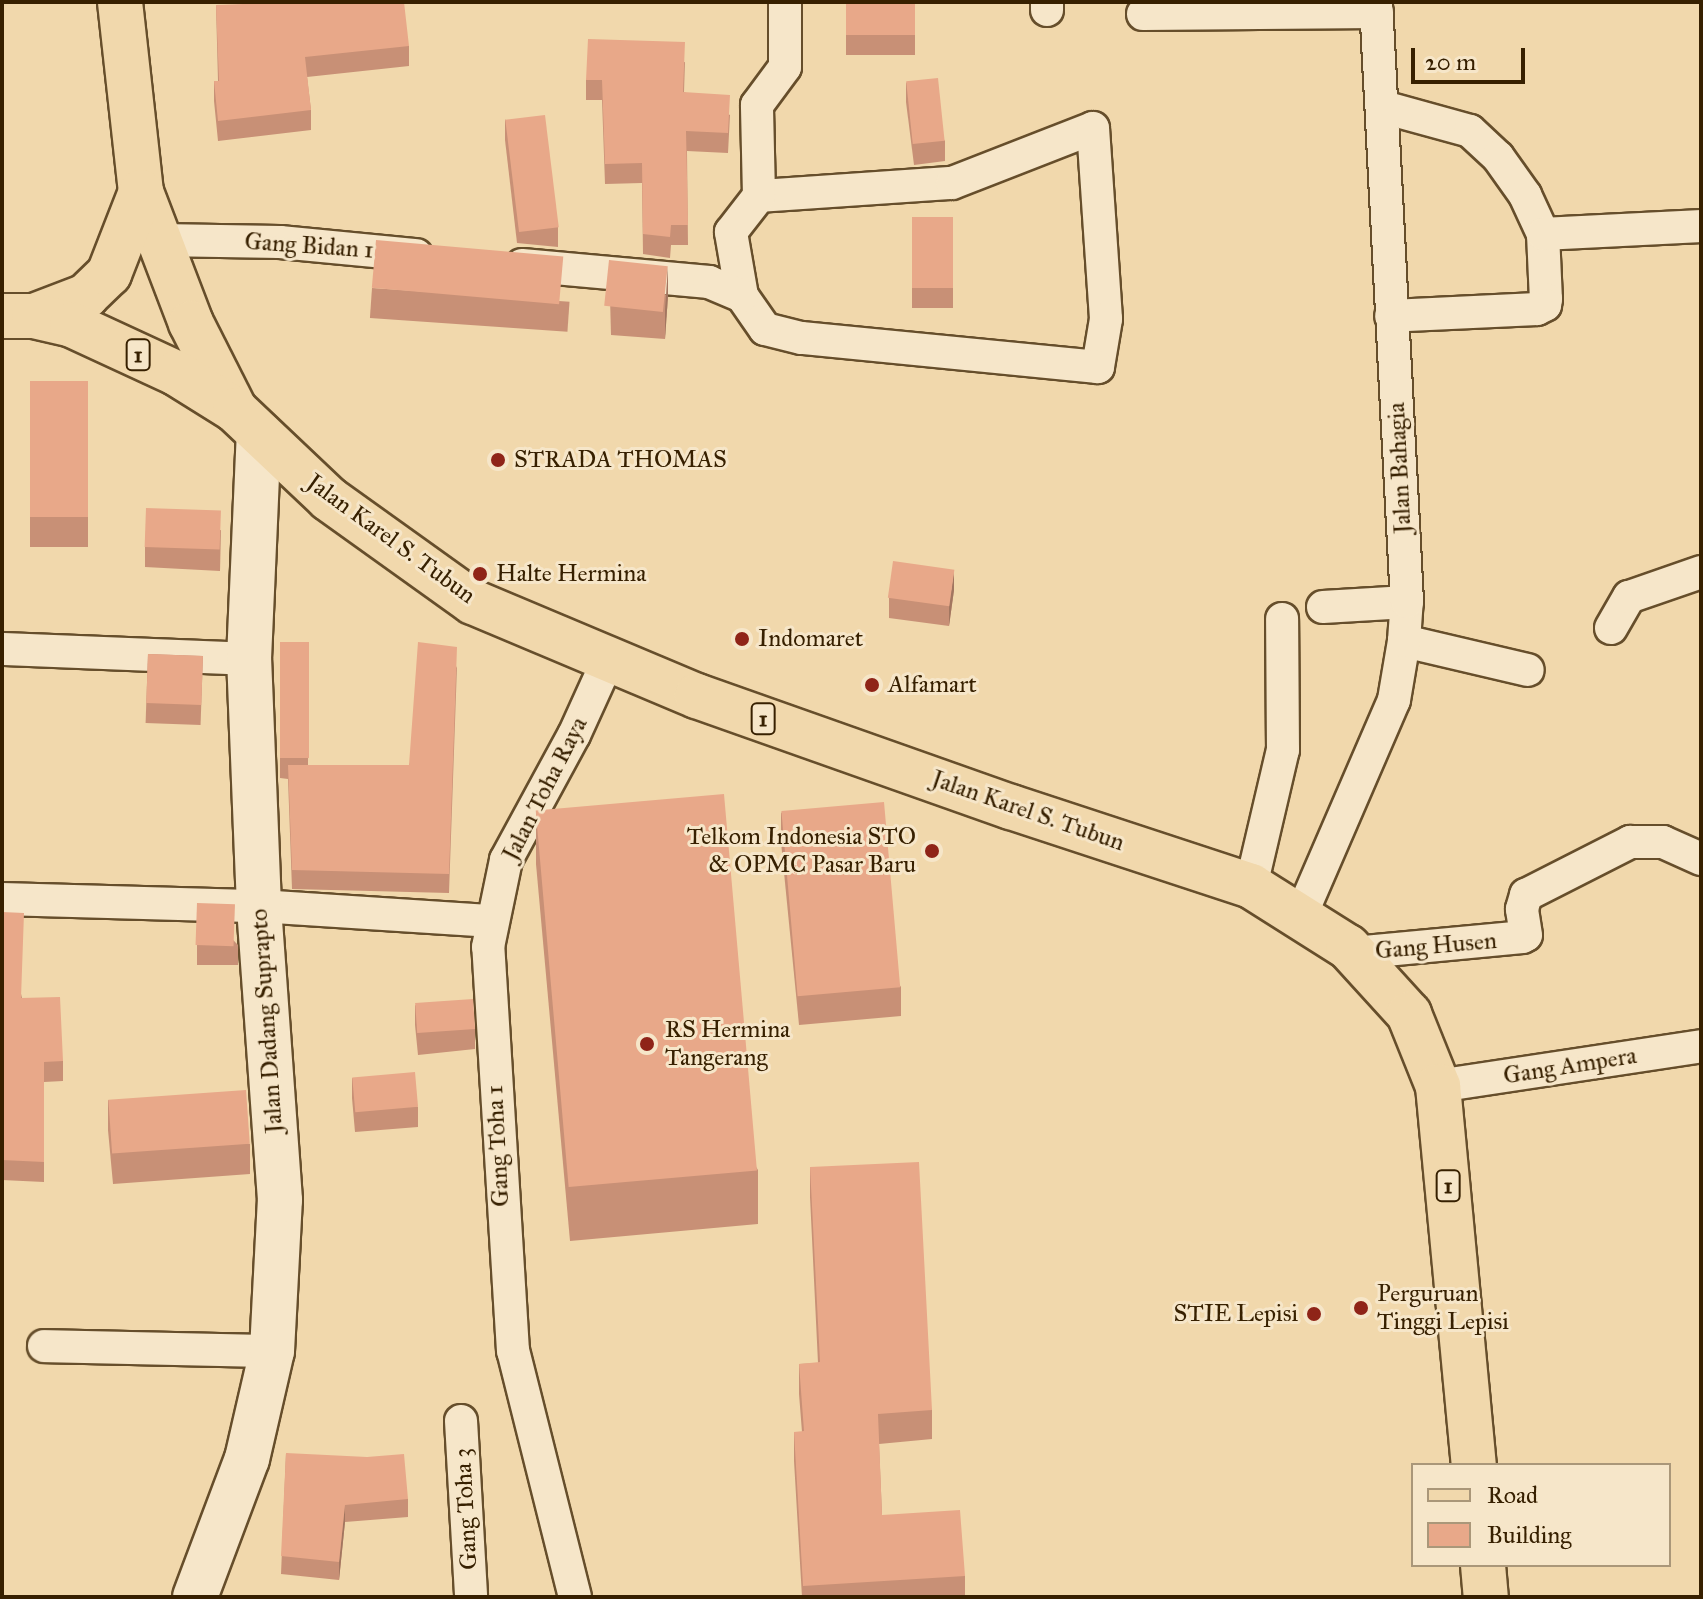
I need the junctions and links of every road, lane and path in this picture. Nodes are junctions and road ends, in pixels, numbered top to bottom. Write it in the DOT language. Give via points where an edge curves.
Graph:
graph roads {
  1 [pos="120,2"];
  2 [pos="785,2"];
  3 [pos="1376,7"];
  4 [pos="1143,14"];
  5 [pos="1383,107"];
  6 [pos="141,192"];
  7 [pos="759,196"];
  8 [pos="1701,226"];
  9 [pos="1543,234"];
  10 [pos="160,240"];
  11 [pos="444,258"];
  12 [pos="489,262"];
  13 [pos="742,296"];
  14 [pos="18,316"];
  15 [pos="1391,316"];
  16 [pos="247,421"];
  17 [pos="1701,572"];
  18 [pos="1407,602"];
  19 [pos="1323,607"];
  20 [pos="1282,619"];
  21 [pos="1611,628"];
  22 [pos="1404,641"];
  23 [pos="2,649"];
  24 [pos="249,659"];
  25 [pos="608,660"];
  26 [pos="1528,670"];
  27 [pos="1701,859"];
  28 [pos="1251,886"];
  29 [pos="2,899"];
  30 [pos="259,906"];
  31 [pos="1301,915"];
  32 [pos="493,921"];
  33 [pos="1354,953"];
  34 [pos="1701,1046"];
  35 [pos="1438,1086"];
  36 [pos="44,1346"];
  37 [pos="272,1351"];
  38 [pos="461,1421"];
  39 [pos="1474,1463"];
  40 [pos="1483,1567"];
  41 [pos="195,1597"];
  42 [pos="471,1597"];
  43 [pos="575,1597"];
  44 [pos="1486,1597"];
  1 -- 6 [label="main road"];
  2 -- 7 [label="street" via="785,67 757,105"];
  3 -- 4 [label="street"];
  3 -- 5 [label="street, Jalan Bahagia"];
  5 -- 9 [label="street" via="1470,131 1498,157 1525,195"];
  5 -- 15 [label="street, Jalan Bahagia"];
  6 -- 10 [label="main road"];
  6 -- 14 [label="main road" via="109,274 86,296"];
  7 -- 13 [label="street" via="731,232"];
  7 -- 13 [label="street" via="952,183 1093,128 1106,319 1098,367 801,338 765,329"];
  8 -- 9 [label="street"];
  9 -- 15 [label="street" via="1542,307"];
  10 -- 11 [label="street, Gang Bidan 1" via="280,242"];
  10 -- 16 [label="main road" via="205,356"];
  12 -- 13 [label="street" via="696,280"];
  14 -- 16 [label="main road, 1" via="72,325 150,361"];
  15 -- 18 [label="street, Jalan Bahagia"];
  16 -- 24 [label="street, Jalan Dadang Suprapto"];
  16 -- 25 [label="main road, Jalan Karel S. Tubun / 1" via="329,499 473,602"];
  17 -- 21 [label="street" via="1629,597"];
  18 -- 19 [label="street"];
  18 -- 22 [label="street, Jalan Bahagia"];
  20 -- 28 [label="street" via="1283,750"];
  22 -- 26 [label="street"];
  22 -- 31 [label="street, Jalan Bahagia" via="1394,700"];
  23 -- 24 [label="street"];
  24 -- 30 [label="street, Jalan Dadang Suprapto"];
  25 -- 28 [label="main road, Jalan Karel S. Tubun / 1" via="996,802"];
  25 -- 32 [label="street, Jalan Toha Raya" via="506,860"];
  27 -- 33 [label="street, Gang Husen" via="1663,842 1630,842 1526,895 1522,937"];
  28 -- 31 [label="main road, Jalan Karel S. Tubun / 1"];
  29 -- 30 [label="street"];
  30 -- 32 [label="street"];
  30 -- 37 [label="street, Jalan Dadang Suprapto" via="280,1200"];
  31 -- 33 [label="main road, Jalan Karel S. Tubun / 1"];
  32 -- 43 [label="street, Gang Toha 1" via="488,947 513,1351"];
  33 -- 35 [label="main road, Jalan Karel S. Tubun / 1" via="1409,1014"];
  34 -- 35 [label="street, Gang Ampera"];
  35 -- 39 [label="main road, Jalan Karel S. Tubun / 1"];
  36 -- 37 [label="street"];
  37 -- 41 [label="street, Jalan Dadang Suprapto" via="247,1459"];
  38 -- 42 [label="street, Gang Toha 3"];
  40 -- 44 [label="main road"];
}
